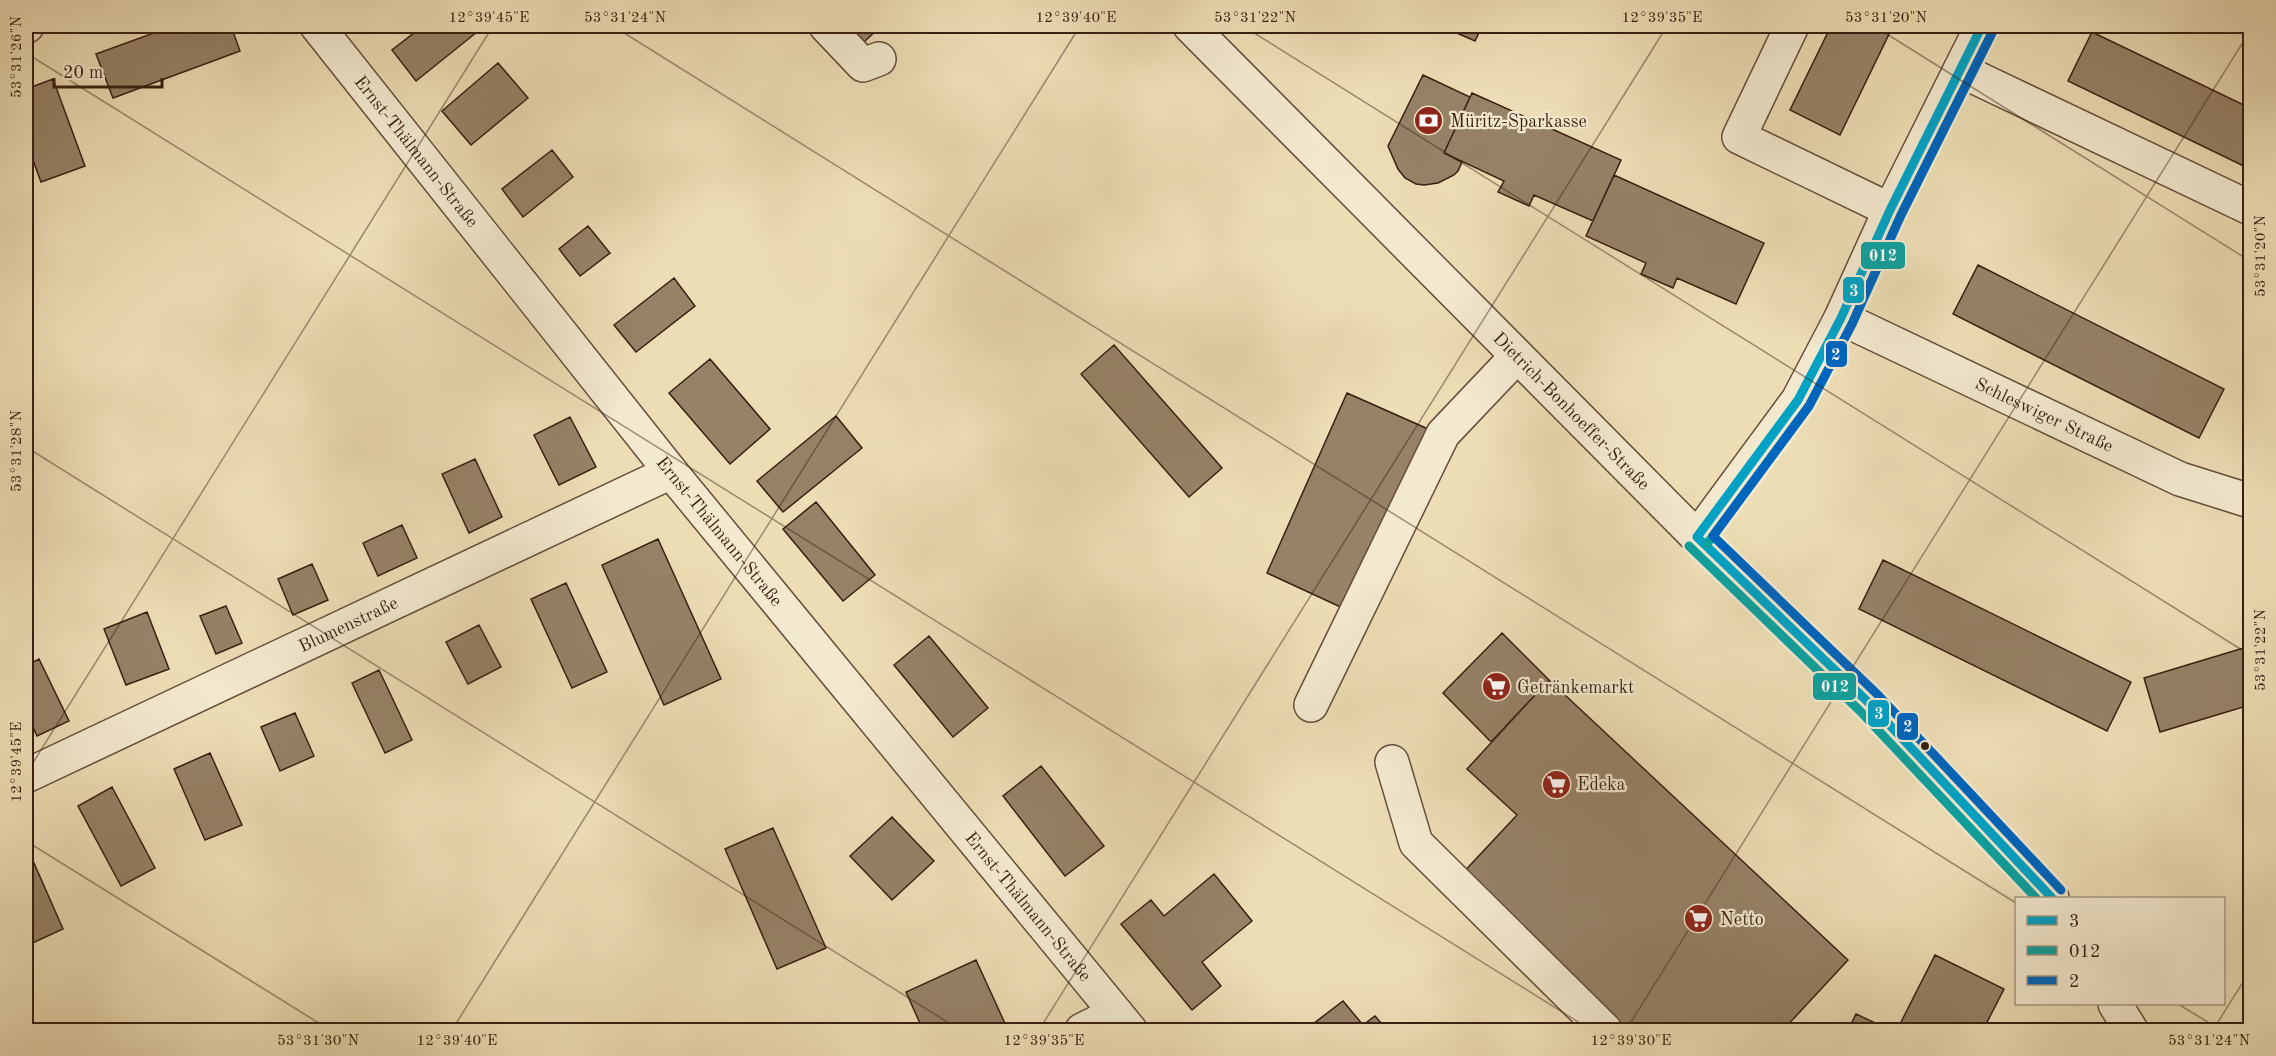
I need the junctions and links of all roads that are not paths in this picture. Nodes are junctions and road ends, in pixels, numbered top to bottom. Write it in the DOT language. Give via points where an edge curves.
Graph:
graph roads {
  1 [pos="317,26"];
  2 [pos="826,26"];
  3 [pos="1190,26"];
  4 [pos="1792,26"];
  5 [pos="1982,26"];
  6 [pos="879,59"];
  7 [pos="1960,70"];
  8 [pos="2250,208"];
  9 [pos="1890,210"];
  10 [pos="1841,318"];
  11 [pos="1518,356"];
  12 [pos="671,472"];
  13 [pos="2250,501"];
  14 [pos="1697,537"];
  15 [pos="1311,705"];
  16 [pos="1392,762"];
  17 [pos="26,776"];
  18 [pos="2051,897"];
  19 [pos="2116,1005"];
  20 [pos="1123,1022"];
  21 [pos="1082,1030"];
  22 [pos="1605,1030"];
  23 [pos="2130,1030"];
  1 -- 12 [label="street, Ernst-Thälmann-Straße"];
  2 -- 6 [label="street" via="863,65"];
  3 -- 11 [label="street, Dietrich-Bonhoeffer-Straße"];
  4 -- 9 [label="street" via="1739,137"];
  5 -- 7 [label="street"];
  7 -- 8 [label="street"];
  7 -- 9 [label="street"];
  9 -- 10 [label="street"];
  10 -- 13 [label="street, Schleswiger Straße" via="2180,479"];
  10 -- 14 [label="street" via="1798,400"];
  11 -- 14 [label="street, Dietrich-Bonhoeffer-Straße"];
  11 -- 15 [label="street" via="1443,434"];
  12 -- 17 [label="street, Blumenstraße"];
  12 -- 20 [label="street, Ernst-Thälmann-Straße"];
  14 -- 18 [label="street, Dietrich-Bonhoeffer-Straße" via="1869,703"];
  16 -- 22 [label="street" via="1416,843"];
  19 -- 23 [label="street"];
  20 -- 21 [label="street"];
}
